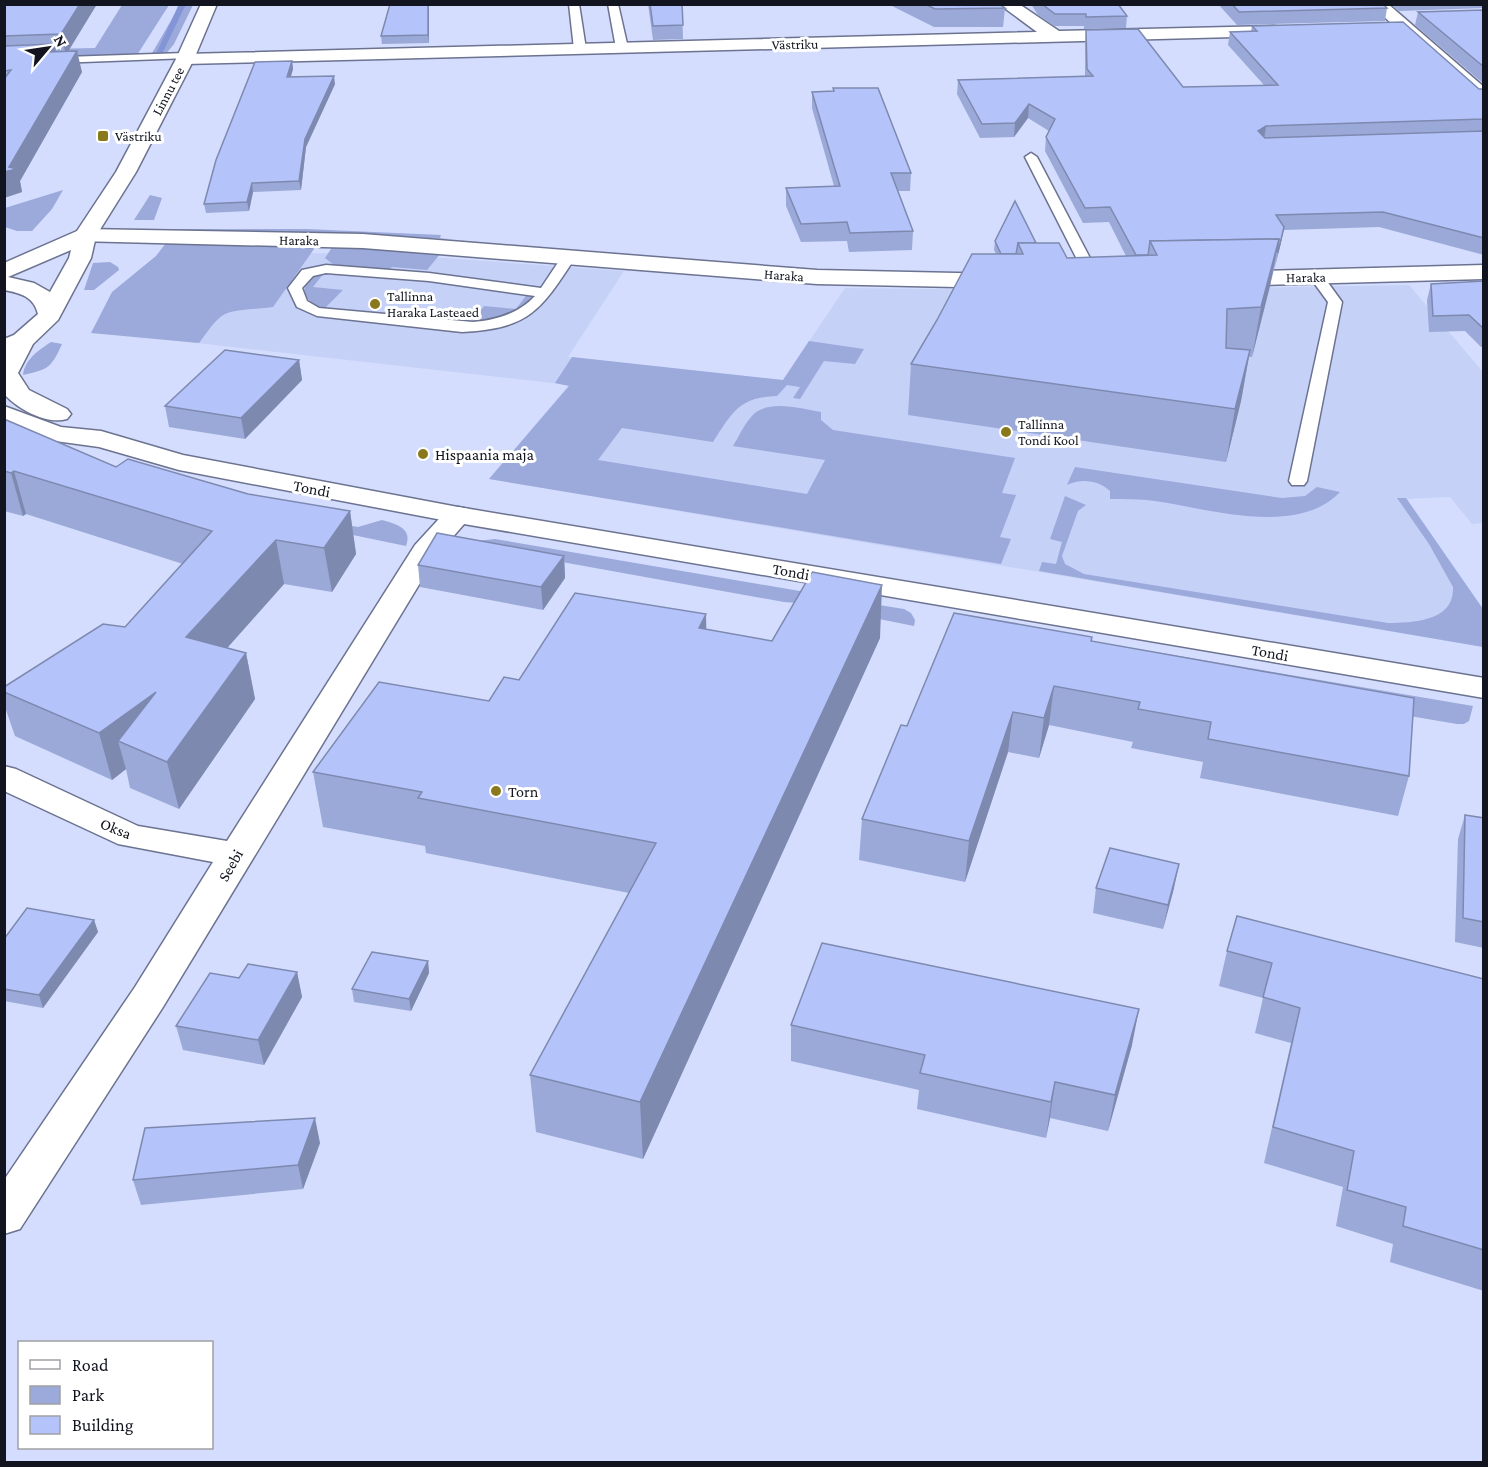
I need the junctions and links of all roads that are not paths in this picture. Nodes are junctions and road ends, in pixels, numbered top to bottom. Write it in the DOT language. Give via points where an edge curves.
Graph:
graph roads {
  1 [pos="209,4"];
  2 [pos="574,4"];
  3 [pos="613,4"];
  4 [pos="1007,4"];
  5 [pos="1377,4"];
  6 [pos="1288,31"];
  7 [pos="1056,37"];
  8 [pos="622,48"];
  9 [pos="580,49"];
  10 [pos="185,58"];
  11 [pos="4,62"];
  12 [pos="1484,97"];
  13 [pos="1031,157"];
  14 [pos="85,236"];
  15 [pos="568,258"];
  16 [pos="4,271"];
  17 [pos="1484,272"];
  18 [pos="1316,276"];
  19 [pos="1205,279"];
  20 [pos="1095,281"];
  21 [pos="1019,282"];
  22 [pos="4,283"];
  23 [pos="545,293"];
  24 [pos="49,312"];
  25 [pos="14,344"];
  26 [pos="4,414"];
  27 [pos="101,440"];
  28 [pos="1298,481"];
  29 [pos="458,515"];
  30 [pos="1484,688"];
  31 [pos="4,777"];
  32 [pos="236,854"];
  33 [pos="4,1216"];
  1 -- 10 [label="street, Linnu tee"];
  2 -- 9 [label="lane"];
  3 -- 8 [label="lane"];
  4 -- 7 [label="street"];
  5 -- 12 [label="street"];
  6 -- 7 [label="street, Västriku"];
  7 -- 8 [label="street, Västriku"];
  8 -- 9 [label="street, Västriku"];
  9 -- 10 [label="street, Västriku"];
  10 -- 11 [label="lane, Västriku"];
  10 -- 14 [label="street, Linnu tee" via="126,172"];
  13 -- 20 [label="lane"];
  14 -- 15 [label="street, Haraka" via="363,241"];
  14 -- 16 [label="street"];
  14 -- 24 [label="street, Linnu tee" via="80,258"];
  15 -- 21 [label="street, Haraka" via="818,277"];
  15 -- 23 [label="lane"];
  17 -- 18 [label="street, Haraka"];
  18 -- 19 [label="street, Haraka"];
  18 -- 28 [label="lane" via="1335,302"];
  22 -- 24 [label="street" via="34,291 45,299"];
  23 -- 23 [label="lane" via="326,269 303,274 295,288 305,308 318,312 462,327 510,319 536,305"];
  24 -- 25 [label="street, Linnu tee" via="40,327"];
  25 -- 27 [label="street, Tondi" via="6,373 21,398 79,423"];
  26 -- 27 [label="street, Tondi" via="57,434"];
  27 -- 29 [label="street, Tondi" via="179,462"];
  29 -- 30 [label="street, Tondi"];
  29 -- 32 [label="street, Seebi" via="425,551"];
  31 -- 32 [label="street, Oksa" via="130,836"];
  32 -- 33 [label="street, Seebi" via="149,997"];
}
